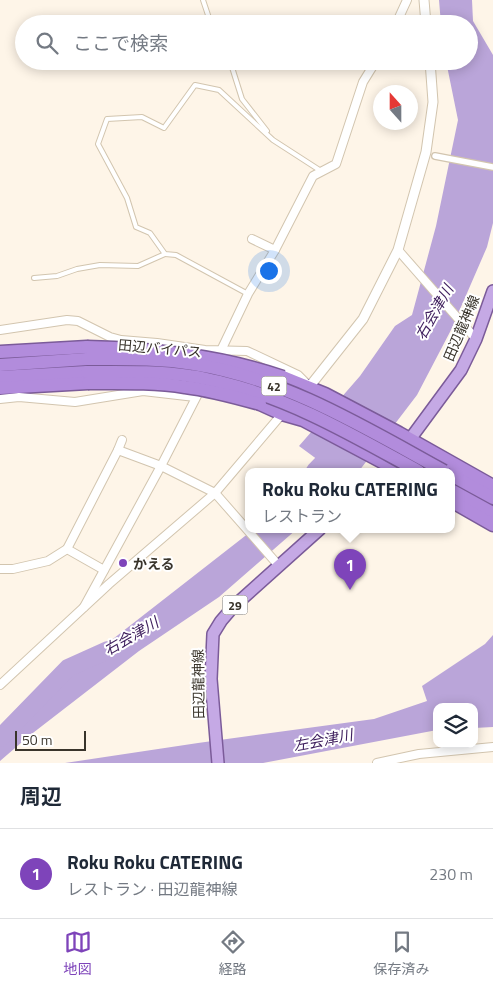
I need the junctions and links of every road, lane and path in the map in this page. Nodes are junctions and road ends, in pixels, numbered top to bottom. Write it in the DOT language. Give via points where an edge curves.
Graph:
graph roads {
  1 [pos="203,0"];
  2 [pos="407,0"];
  3 [pos="424,0"];
  4 [pos="208,15"];
  5 [pos="400,15"];
  6 [pos="425,15"];
  7 [pos="233,70"];
  8 [pos="370,70"];
  9 [pos="431,70"];
  10 [pos="273,140"];
  11 [pos="430,154"];
  12 [pos="493,167"];
  13 [pos="322,171"];
  14 [pos="252,239"];
  15 [pos="274,250"];
  16 [pos="398,250"];
  17 [pos="165,254"];
  18 [pos="34,278"];
  19 [pos="493,291"];
  20 [pos="248,294"];
  21 [pos="0,330"];
  22 [pos="476,339"];
  23 [pos="222,350"];
  24 [pos="0,352"];
  25 [pos="87,353"];
  26 [pos="0,365"];
  27 [pos="0,377"];
  28 [pos="87,377"];
  29 [pos="310,387"];
  30 [pos="0,388"];
  31 [pos="195,397"];
  32 [pos="0,399"];
  33 [pos="282,414"];
  34 [pos="405,436"];
  35 [pos="122,440"];
  36 [pos="118,450"];
  37 [pos="161,466"];
  38 [pos="388,467"];
  39 [pos="413,468"];
  40 [pos="439,468"];
  41 [pos="455,477"];
  42 [pos="493,486"];
  43 [pos="455,493"];
  44 [pos="217,496"];
  45 [pos="493,498"];
  46 [pos="455,503"];
  47 [pos="492,520"];
  48 [pos="245,527"];
  49 [pos="250,533"];
  50 [pos="315,533"];
  51 [pos="67,549"];
  52 [pos="276,562"];
  53 [pos="0,569"];
  54 [pos="104,570"];
  55 [pos="84,607"];
  56 [pos="0,685"];
  57 [pos="493,747"];
  58 [pos="218,763"];
  59 [pos="377,763"];
  1 -- 4 [label="lane"];
  2 -- 5 [label="street"];
  3 -- 6 [label="street"];
  7 -- 10 [label="lane" via="242,99"];
  8 -- 13 [label="street" via="363,82 336,164"];
  9 -- 11 [label="street" via="433,102"];
  10 -- 13 [label="lane"];
  10 -- 17 [label="lane" via="219,90 196,85 164,128 142,117 107,119 98,144 127,198 136,227 150,233"];
  11 -- 12 [label="street"];
  11 -- 16 [label="street"];
  13 -- 15 [label="street" via="313,176"];
  14 -- 15 [label="street"];
  15 -- 20 [label="street"];
  16 -- 22 [label="street"];
  16 -- 29 [label="street" via="363,320"];
  17 -- 18 [label="lane" via="138,266 100,265 58,276"];
  17 -- 20 [label="lane" via="176,255"];
  19 -- 22 [label="main road, 田辺龍神線"];
  20 -- 23 [label="street"];
  21 -- 23 [label="street" via="67,320 78,321 120,340"];
  22 -- 34 [label="main road, 田辺龍神線" via="461,370"];
  23 -- 29 [label="street" via="248,351 298,375"];
  23 -- 31 [label="street"];
  24 -- 25 [label="highway"];
  25 -- 26 [label="highway, 田辺バイパス / 42"];
  25 -- 29 [label="highway, bridge" via="149,350 206,356"];
  25 -- 40 [label="highway, 田辺バイパス / 42, bridge" via="194,364 240,374 331,409"];
  27 -- 28 [label="highway, 田辺バイパス / 42"];
  28 -- 30 [label="highway"];
  28 -- 33 [label="highway, bridge" via="223,393"];
  28 -- 39 [label="highway, 田辺バイパス / 42, bridge" via="144,371 192,376 237,386 336,425"];
  29 -- 33 [label="street"];
  29 -- 34 [label="highway"];
  31 -- 32 [label="street" via="143,391 75,402 19,397"];
  31 -- 37 [label="street"];
  33 -- 38 [label="highway" via="302,420"];
  33 -- 44 [label="street"];
  34 -- 38 [label="main road, 田辺龍神線"];
  34 -- 42 [label="highway"];
  35 -- 36 [label="street"];
  36 -- 37 [label="street"];
  36 -- 51 [label="street"];
  37 -- 44 [label="street"];
  37 -- 54 [label="street"];
  41 -- 45 [label="highway"];
  43 -- 47 [label="highway"];
  44 -- 48 [label="street"];
  44 -- 55 [label="street" via="166,534"];
  46 -- 47 [label="highway"];
  49 -- 52 [label="street"];
  50 -- 52 [label="main road, 田辺龍神線 / 29"];
  51 -- 53 [label="street" via="48,562"];
  51 -- 54 [label="street"];
  52 -- 58 [label="main road, 田辺龍神線 / 29" via="233,607 213,634 213,711"];
  54 -- 55 [label="street"];
  55 -- 56 [label="street"];
  57 -- 59 [label="street" via="419,754"];
}
